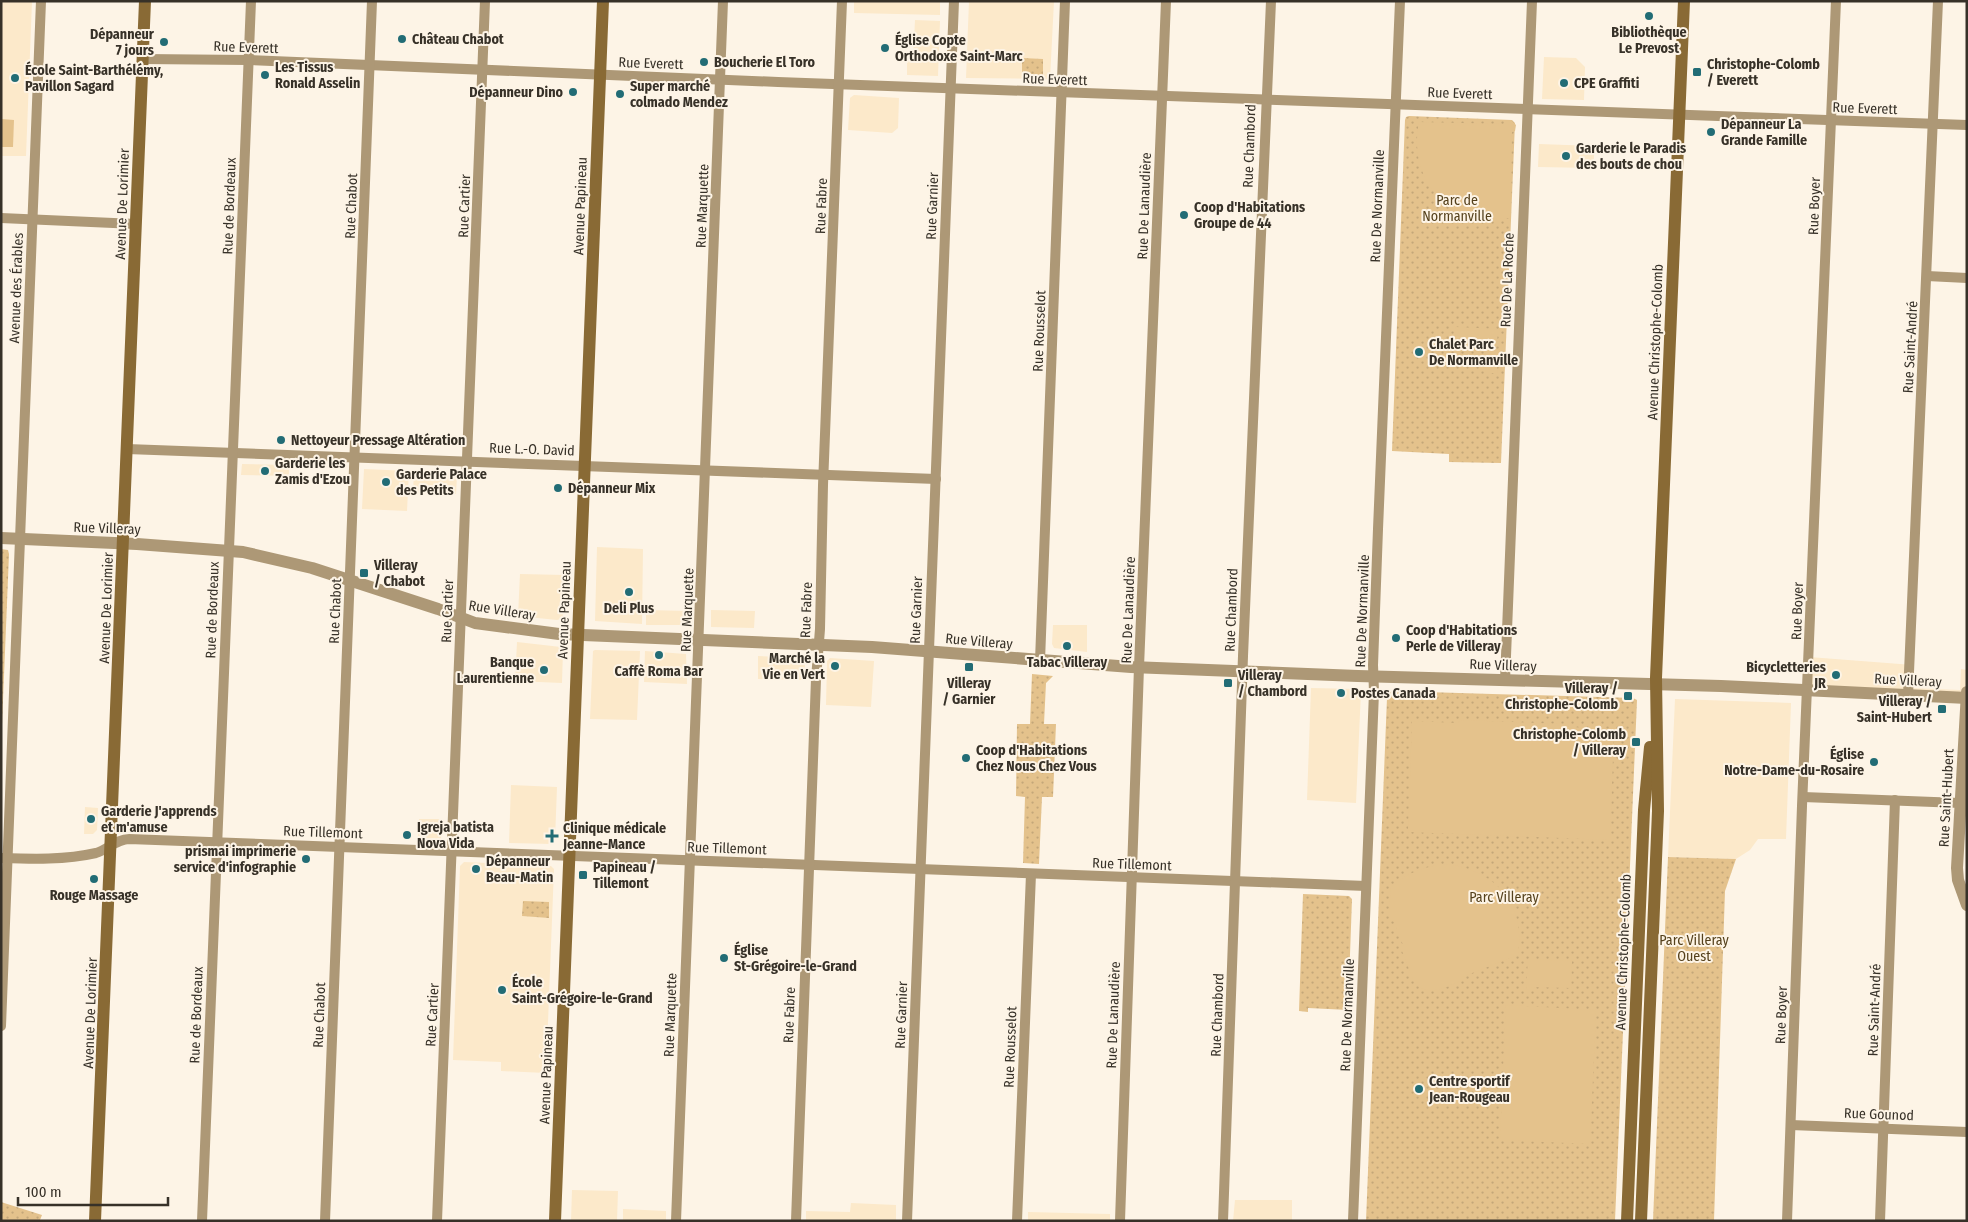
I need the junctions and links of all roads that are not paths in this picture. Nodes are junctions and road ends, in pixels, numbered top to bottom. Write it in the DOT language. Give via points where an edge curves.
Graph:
graph roads {
  1 [pos="41,1"];
  2 [pos="145,1"];
  3 [pos="250,1"];
  4 [pos="372,1"];
  5 [pos="485,1"];
  6 [pos="603,1"];
  7 [pos="723,1"];
  8 [pos="842,1"];
  9 [pos="954,1"];
  10 [pos="1065,1"];
  11 [pos="1166,1"];
  12 [pos="1270,1"];
  13 [pos="1400,1"];
  14 [pos="1532,1"];
  15 [pos="1684,1"];
  16 [pos="1836,1"];
  17 [pos="1938,1"];
  18 [pos="143,58"];
  19 [pos="248,60"];
  20 [pos="370,66"];
  21 [pos="483,70"];
  22 [pos="600,75"];
  23 [pos="721,80"];
  24 [pos="839,84"];
  25 [pos="950,89"];
  26 [pos="1062,93"];
  27 [pos="1162,96"];
  28 [pos="1265,99"];
  29 [pos="1396,105"];
  30 [pos="1527,109"];
  31 [pos="1680,114"];
  32 [pos="1831,121"];
  33 [pos="1933,124"];
  34 [pos="1967,125"];
  35 [pos="1,218"];
  36 [pos="33,219"];
  37 [pos="136,224"];
  38 [pos="1927,276"];
  39 [pos="1967,278"];
  40 [pos="127,449"];
  41 [pos="233,451"];
  42 [pos="355,456"];
  43 [pos="467,461"];
  44 [pos="585,465"];
  45 [pos="706,470"];
  46 [pos="824,474"];
  47 [pos="936,479"];
  48 [pos="1,538"];
  49 [pos="20,539"];
  50 [pos="123,543"];
  51 [pos="228,550"];
  52 [pos="350,580"];
  53 [pos="460,619"];
  54 [pos="578,635"];
  55 [pos="699,640"];
  56 [pos="818,645"];
  57 [pos="929,652"];
  58 [pos="1040,661"];
  59 [pos="1139,668"];
  60 [pos="1242,672"];
  61 [pos="1374,676"];
  62 [pos="1505,681"];
  63 [pos="1656,685"];
  64 [pos="1808,690"];
  65 [pos="1967,692"];
  66 [pos="1908,695"];
  67 [pos="1967,698"];
  68 [pos="1803,797"];
  69 [pos="1895,800"];
  70 [pos="1960,803"];
  71 [pos="217,842"];
  72 [pos="112,846"];
  73 [pos="340,846"];
  74 [pos="452,851"];
  75 [pos="570,856"];
  76 [pos="5,858"];
  77 [pos="690,860"];
  78 [pos="1962,861"];
  79 [pos="809,865"];
  80 [pos="921,869"];
  81 [pos="1031,874"];
  82 [pos="1132,878"];
  83 [pos="1236,881"];
  84 [pos="1366,886"];
  85 [pos="1967,905"];
  86 [pos="1,1026"];
  87 [pos="1791,1125"];
  88 [pos="1884,1128"];
  89 [pos="1967,1132"];
  90 [pos="97,1219"];
  91 [pos="202,1221"];
  92 [pos="324,1221"];
  93 [pos="437,1221"];
  94 [pos="555,1221"];
  95 [pos="676,1221"];
  96 [pos="796,1221"];
  97 [pos="907,1221"];
  98 [pos="1018,1221"];
  99 [pos="1120,1221"];
  100 [pos="1223,1221"];
  101 [pos="1353,1221"];
  102 [pos="1627,1221"];
  103 [pos="1641,1221"];
  104 [pos="1787,1221"];
  105 [pos="1880,1221"];
  1 -- 36 [label="street, Avenue des Érables"];
  2 -- 18 [label="main road, Avenue De Lorimier"];
  3 -- 19 [label="street, Rue de Bordeaux"];
  4 -- 20 [label="street, Rue Chabot"];
  5 -- 21 [label="street, Rue Cartier"];
  6 -- 22 [label="main road, Avenue Papineau"];
  7 -- 23 [label="street, Rue Marquette"];
  8 -- 24 [label="street, Rue Fabre"];
  9 -- 25 [label="street, Rue Garnier"];
  10 -- 26 [label="street, Rue Rousselot"];
  11 -- 27 [label="street, Rue De Lanaudière"];
  12 -- 28 [label="street, Rue Chambord"];
  13 -- 29 [label="street, Rue De Normanville"];
  14 -- 30 [label="street, Rue De La Roche"];
  15 -- 31 [label="main road, Avenue Christophe-Colomb"];
  16 -- 32 [label="street, Rue Boyer"];
  17 -- 33 [label="street, Rue Saint-André"];
  18 -- 19 [label="street, Rue Everett"];
  18 -- 37 [label="main road, Avenue De Lorimier"];
  19 -- 20 [label="street, Rue Everett"];
  19 -- 41 [label="street, Rue de Bordeaux"];
  20 -- 21 [label="street, Rue Everett"];
  20 -- 42 [label="street, Rue Chabot"];
  21 -- 22 [label="street, Rue Everett"];
  21 -- 43 [label="street, Rue Cartier"];
  22 -- 23 [label="street, Rue Everett"];
  22 -- 44 [label="main road, Avenue Papineau"];
  23 -- 24 [label="street, Rue Everett"];
  23 -- 45 [label="street, Rue Marquette"];
  24 -- 25 [label="street, Rue Everett"];
  24 -- 46 [label="street, Rue Fabre"];
  25 -- 26 [label="street, Rue Everett"];
  25 -- 47 [label="street, Rue Garnier"];
  26 -- 27 [label="street, Rue Everett"];
  26 -- 58 [label="street, Rue Rousselot"];
  27 -- 28 [label="street, Rue Everett"];
  27 -- 59 [label="street, Rue De Lanaudière"];
  28 -- 29 [label="street, Rue Everett"];
  28 -- 60 [label="street, Rue Chambord"];
  29 -- 30 [label="street, Rue Everett"];
  29 -- 61 [label="street, Rue De Normanville"];
  30 -- 31 [label="street, Rue Everett"];
  30 -- 62 [label="street, Rue De La Roche"];
  31 -- 32 [label="street, Rue Everett"];
  31 -- 63 [label="main road, Avenue Christophe-Colomb"];
  32 -- 33 [label="street, Rue Everett"];
  32 -- 64 [label="street, Rue Boyer"];
  33 -- 34 [label="street, Rue Everett"];
  33 -- 38 [label="street, Rue Saint-André"];
  35 -- 36 [label="street"];
  36 -- 37 [label="street"];
  36 -- 49 [label="street, Avenue des Érables"];
  37 -- 40 [label="main road, Avenue De Lorimier"];
  38 -- 39 [label="street"];
  38 -- 66 [label="street, Rue Saint-André"];
  40 -- 41 [label="street, Rue L.-O. David"];
  40 -- 50 [label="main road, Avenue De Lorimier"];
  41 -- 42 [label="street, Rue L.-O. David"];
  41 -- 51 [label="street, Rue de Bordeaux"];
  42 -- 43 [label="street, Rue L.-O. David"];
  42 -- 52 [label="street, Rue Chabot"];
  43 -- 44 [label="street, Rue L.-O. David"];
  43 -- 53 [label="street, Rue Cartier"];
  44 -- 45 [label="street, Rue L.-O. David"];
  44 -- 54 [label="main road, Avenue Papineau"];
  45 -- 46 [label="street, Rue L.-O. David"];
  45 -- 55 [label="street, Rue Marquette"];
  46 -- 47 [label="street, Rue L.-O. David"];
  46 -- 56 [label="street, Rue Fabre"];
  47 -- 57 [label="street, Rue Garnier"];
  48 -- 49 [label="street, Rue Villeray"];
  49 -- 50 [label="street, Rue Villeray"];
  49 -- 76 [label="street, Avenue des Érables"];
  50 -- 51 [label="street, Rue Villeray"];
  50 -- 72 [label="main road, Avenue De Lorimier"];
  51 -- 52 [label="street, Rue Villeray" via="289,562"];
  51 -- 71 [label="street, Rue de Bordeaux"];
  52 -- 53 [label="street, Rue Villeray"];
  52 -- 73 [label="street, Rue Chabot"];
  53 -- 54 [label="street, Rue Villeray"];
  53 -- 74 [label="street, Rue Cartier"];
  54 -- 55 [label="street, Rue Villeray"];
  54 -- 75 [label="main road, Avenue Papineau"];
  55 -- 56 [label="street, Rue Villeray"];
  55 -- 77 [label="street, Rue Marquette"];
  56 -- 57 [label="street, Rue Villeray"];
  56 -- 79 [label="street, Rue Fabre"];
  57 -- 58 [label="street, Rue Villeray"];
  57 -- 80 [label="street, Rue Garnier"];
  58 -- 59 [label="street, Rue Villeray"];
  59 -- 60 [label="street, Rue Villeray"];
  59 -- 82 [label="street, Rue De Lanaudière"];
  60 -- 61 [label="street, Rue Villeray"];
  60 -- 83 [label="street, Rue Chambord"];
  61 -- 62 [label="street, Rue Villeray"];
  61 -- 84 [label="street, Rue De Normanville"];
  62 -- 63 [label="street, Rue Villeray"];
  63 -- 64 [label="street, Rue Villeray"];
  63 -- 102 [label="main road, Avenue Christophe-Colomb" via="1644,810"];
  63 -- 103 [label="main road, Avenue Christophe-Colomb" via="1658,811"];
  64 -- 66 [label="street, Rue Villeray"];
  64 -- 68 [label="street, Rue Boyer"];
  65 -- 67 [label="street, Rue Saint-Hubert"];
  66 -- 67 [label="street, Rue Villeray"];
  67 -- 70 [label="street, Rue Saint-Hubert"];
  68 -- 69 [label="street"];
  68 -- 87 [label="street, Rue Boyer"];
  69 -- 70 [label="street"];
  69 -- 88 [label="street, Rue Saint-André"];
  70 -- 78 [label="street, Rue Saint-Hubert"];
  71 -- 72 [label="street, Rue Tillemont" via="124,839"];
  71 -- 73 [label="street, Rue Tillemont"];
  71 -- 91 [label="street, Rue de Bordeaux"];
  72 -- 76 [label="street, Rue Tillemont" via="69,857"];
  72 -- 90 [label="main road, Avenue De Lorimier"];
  73 -- 74 [label="street, Rue Tillemont"];
  73 -- 92 [label="street, Rue Chabot"];
  74 -- 75 [label="street, Rue Tillemont"];
  74 -- 93 [label="street, Rue Cartier"];
  75 -- 77 [label="street, Rue Tillemont"];
  75 -- 94 [label="main road, Avenue Papineau"];
  76 -- 86 [label="street, Avenue des Érables"];
  77 -- 79 [label="street, Rue Tillemont"];
  77 -- 95 [label="street, Rue Marquette"];
  78 -- 85 [label="street, Rue Saint-Hubert" via="1958,880"];
  79 -- 80 [label="street, Rue Tillemont"];
  79 -- 96 [label="street, Rue Fabre"];
  80 -- 81 [label="street, Rue Tillemont"];
  80 -- 97 [label="street, Rue Garnier"];
  81 -- 82 [label="street, Rue Tillemont"];
  81 -- 98 [label="street, Rue Rousselot"];
  82 -- 83 [label="street, Rue Tillemont"];
  82 -- 99 [label="street, Rue De Lanaudière"];
  83 -- 84 [label="street, Rue Tillemont"];
  83 -- 100 [label="street, Rue Chambord"];
  84 -- 101 [label="street, Rue De Normanville"];
  87 -- 88 [label="street, Rue Gounod"];
  87 -- 104 [label="street, Rue Boyer"];
  88 -- 89 [label="street, Rue Gounod"];
  88 -- 105 [label="street, Rue Saint-André"];
}
